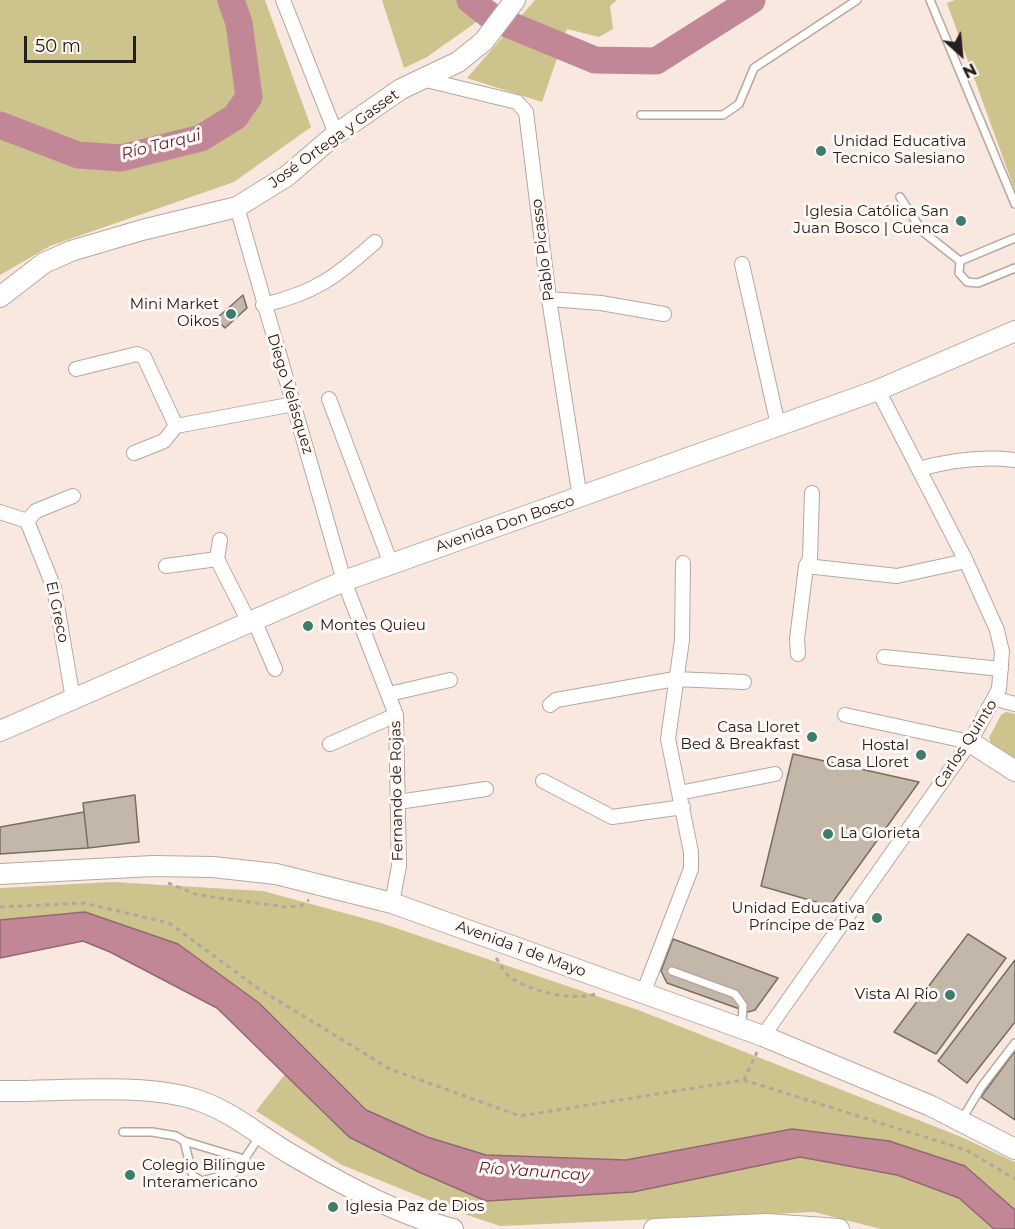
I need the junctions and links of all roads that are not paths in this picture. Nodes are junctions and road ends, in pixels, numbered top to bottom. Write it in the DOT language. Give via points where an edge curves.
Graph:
graph roads {
  1 [pos="282,0"];
  2 [pos="856,0"];
  3 [pos="930,0"];
  4 [pos="514,2"];
  5 [pos="422,79"];
  6 [pos="641,115"];
  7 [pos="336,134"];
  8 [pos="900,197"];
  9 [pos="1015,204"];
  10 [pos="237,207"];
  11 [pos="1015,238"];
  12 [pos="375,242"];
  13 [pos="960,261"];
  14 [pos="742,264"];
  15 [pos="1015,268"];
  16 [pos="0,297"];
  17 [pos="549,299"];
  18 [pos="263,305"];
  19 [pos="664,314"];
  20 [pos="1015,332"];
  21 [pos="76,369"];
  22 [pos="878,390"];
  23 [pos="329,399"];
  24 [pos="294,404"];
  25 [pos="778,425"];
  26 [pos="176,426"];
  27 [pos="135,453"];
  28 [pos="1015,460"];
  29 [pos="919,469"];
  30 [pos="812,493"];
  31 [pos="74,496"];
  32 [pos="580,498"];
  33 [pos="0,512"];
  34 [pos="27,521"];
  35 [pos="220,540"];
  36 [pos="217,559"];
  37 [pos="966,561"];
  38 [pos="683,563"];
  39 [pos="391,564"];
  40 [pos="166,566"];
  41 [pos="806,566"];
  42 [pos="344,581"];
  43 [pos="251,621"];
  44 [pos="1008,652"];
  45 [pos="798,654"];
  46 [pos="884,657"];
  47 [pos="275,669"];
  48 [pos="1001,669"];
  49 [pos="675,679"];
  50 [pos="450,680"];
  51 [pos="744,682"];
  52 [pos="389,694"];
  53 [pos="73,699"];
  54 [pos="996,699"];
  55 [pos="1015,704"];
  56 [pos="550,705"];
  57 [pos="396,715"];
  58 [pos="845,715"];
  59 [pos="0,731"];
  60 [pos="970,742"];
  61 [pos="330,744"];
  62 [pos="1015,771"];
  63 [pos="775,774"];
  64 [pos="543,781"];
  65 [pos="486,789"];
  66 [pos="679,793"];
  67 [pos="398,802"];
  68 [pos="682,807"];
  69 [pos="0,874"];
  70 [pos="393,903"];
  71 [pos="672,971"];
  72 [pos="644,991"];
  73 [pos="753,1040"];
  74 [pos="1015,1043"];
  75 [pos="0,1091"];
  76 [pos="961,1122"];
  77 [pos="123,1132"];
  78 [pos="260,1135"];
  79 [pos="184,1141"];
  80 [pos="1015,1149"];
  81 [pos="244,1159"];
  82 [pos="425,1224"];
  83 [pos="453,1229"];
  84 [pos="654,1229"];
  85 [pos="839,1229"];
  1 -- 7 [label="street"];
  2 -- 6 [label="lane" via="754,68 739,105 723,115"];
  3 -- 9 [label="lane"];
  4 -- 5 [label="main road, José Ortega y Gasset" via="484,40 458,63"];
  5 -- 7 [label="main road, José Ortega y Gasset"];
  5 -- 17 [label="street, Pablo Picasso" via="517,102 525,112"];
  7 -- 10 [label="main road, José Ortega y Gasset" via="287,176"];
  8 -- 13 [label="lane" via="922,231"];
  10 -- 16 [label="main road, José Ortega y Gasset" via="71,251 44,263"];
  10 -- 18 [label="street, Diego Velásquez"];
  11 -- 13 [label="lane"];
  12 -- 18 [label="street" via="316,288 296,298"];
  13 -- 15 [label="lane" via="959,273 967,282 978,283"];
  14 -- 25 [label="street"];
  17 -- 19 [label="street"];
  17 -- 32 [label="street, Pablo Picasso"];
  18 -- 24 [label="street, Diego Velásquez"];
  20 -- 22 [label="main road, Avenida Don Bosco"];
  21 -- 26 [label="street" via="137,354 144,357"];
  22 -- 25 [label="main road, Avenida Don Bosco"];
  22 -- 29 [label="street, Carlos Quinto"];
  23 -- 39 [label="street"];
  24 -- 26 [label="street"];
  24 -- 42 [label="street, Diego Velásquez"];
  25 -- 32 [label="main road, Avenida Don Bosco"];
  26 -- 27 [label="street" via="164,441"];
  28 -- 29 [label="street" via="990,457"];
  29 -- 37 [label="street, Carlos Quinto"];
  30 -- 41 [label="street" via="810,559"];
  31 -- 34 [label="street" via="36,511"];
  32 -- 39 [label="main road, Avenida Don Bosco"];
  33 -- 34 [label="street"];
  34 -- 53 [label="street, El Greco" via="54,588"];
  35 -- 36 [label="street"];
  36 -- 40 [label="street"];
  36 -- 43 [label="street"];
  37 -- 41 [label="street" via="897,576"];
  37 -- 44 [label="street, Carlos Quinto"];
  38 -- 49 [label="street" via="681,640"];
  39 -- 42 [label="main road, Avenida Don Bosco"];
  41 -- 45 [label="street"];
  42 -- 43 [label="main road, Avenida Don Bosco"];
  42 -- 52 [label="street, Fernando de Rojas"];
  43 -- 47 [label="street"];
  43 -- 53 [label="main road, Avenida Don Bosco"];
  44 -- 48 [label="street, Carlos Quinto"];
  46 -- 48 [label="street"];
  48 -- 54 [label="street, Carlos Quinto"];
  49 -- 51 [label="street"];
  49 -- 56 [label="street" via="556,700"];
  49 -- 66 [label="street" via="668,739"];
  50 -- 52 [label="street"];
  52 -- 57 [label="street, Fernando de Rojas"];
  53 -- 59 [label="main road, Avenida Don Bosco"];
  54 -- 55 [label="street"];
  54 -- 60 [label="street, Carlos Quinto"];
  57 -- 61 [label="street"];
  57 -- 67 [label="street, Fernando de Rojas"];
  58 -- 60 [label="street"];
  60 -- 62 [label="main road"];
  60 -- 73 [label="street, Carlos Quinto"];
  63 -- 66 [label="street"];
  64 -- 68 [label="street" via="612,817"];
  65 -- 67 [label="street"];
  66 -- 68 [label="street"];
  67 -- 70 [label="street, Fernando de Rojas" via="399,866"];
  68 -- 72 [label="street" via="692,852 691,869"];
  69 -- 70 [label="main road, Avenida 1 de Mayo" via="213,867 276,874"];
  70 -- 72 [label="main road, Avenida 1 de Mayo"];
  71 -- 73 [label="lane" via="735,994 743,1005"];
  72 -- 73 [label="main road, Avenida 1 de Mayo"];
  73 -- 76 [label="main road, Avenida 1 de Mayo" via="931,1106"];
  74 -- 76 [label="lane"];
  75 -- 78 [label="main road" via="161,1091 201,1101"];
  76 -- 80 [label="main road, Avenida 1 de Mayo"];
  77 -- 79 [label="lane" via="160,1133"];
  78 -- 81 [label="lane"];
  78 -- 82 [label="main road"];
  79 -- 81 [label="lane"];
  79 -- 81 [label="lane" via="193,1176 202,1181 230,1175"];
  82 -- 83 [label="main road"];
  84 -- 85 [label="main road" via="767,1224"];
}
